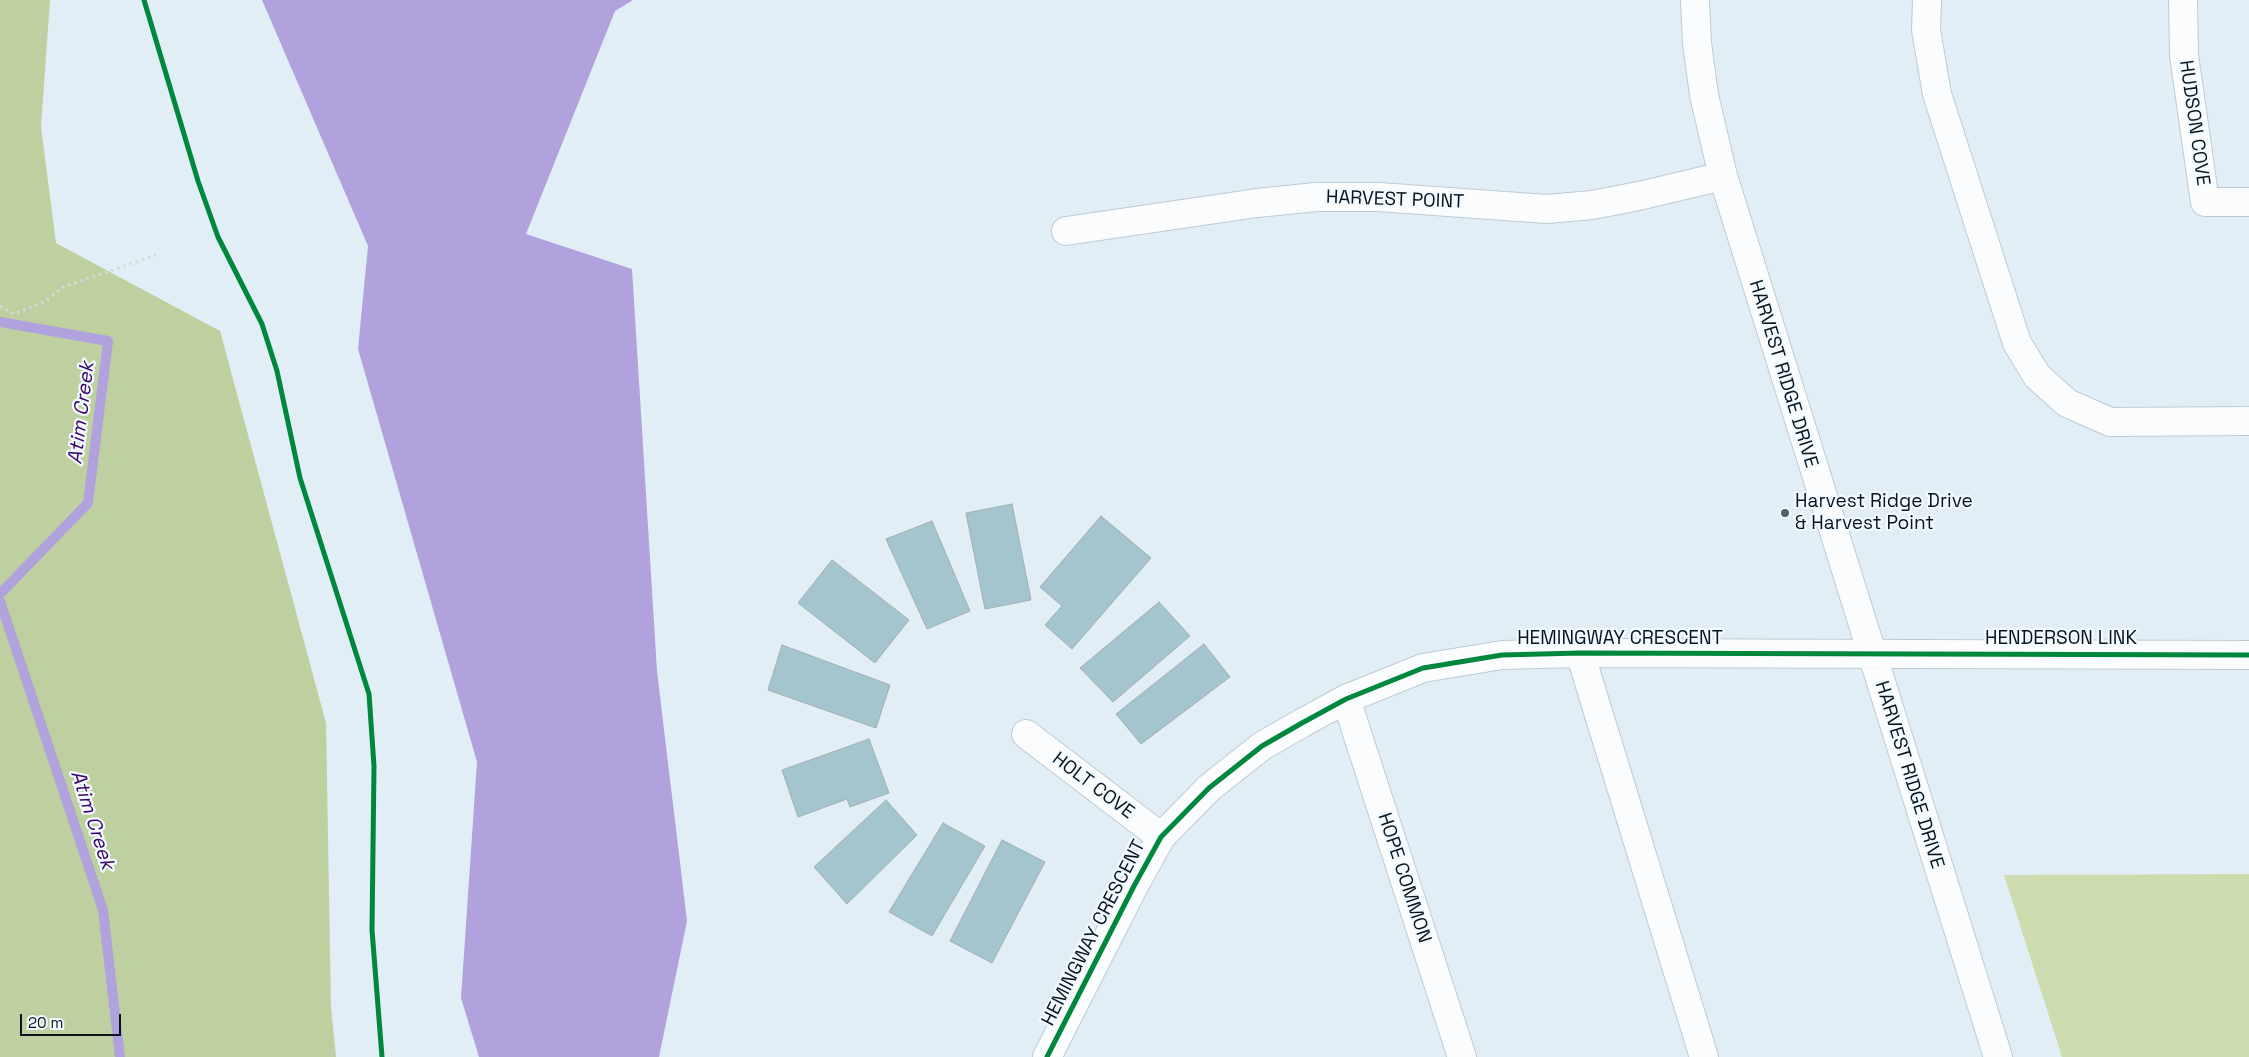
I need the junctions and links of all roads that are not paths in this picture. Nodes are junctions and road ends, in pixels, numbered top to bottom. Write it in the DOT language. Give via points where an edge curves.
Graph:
graph roads {
  1 [pos="1695,0"];
  2 [pos="1927,0"];
  3 [pos="2184,0"];
  4 [pos="1723,176"];
  5 [pos="2249,202"];
  6 [pos="1066,231"];
  7 [pos="2249,421"];
  8 [pos="1580,652"];
  9 [pos="1872,655"];
  10 [pos="2249,655"];
  11 [pos="1346,700"];
  12 [pos="1026,734"];
  13 [pos="1161,838"];
  14 [pos="1047,1057"];
  15 [pos="1462,1057"];
  16 [pos="1704,1057"];
  17 [pos="1998,1057"];
  1 -- 4 [label="street, HARVEST RIDGE DRIVE" via="1704,95"];
  2 -- 7 [label="street" via="1926,30 1937,94 2017,343 2037,376 2067,403 2110,422"];
  3 -- 5 [label="street, HUDSON COVE" via="2184,55 2205,202"];
  4 -- 6 [label="street, HARVEST POINT" via="1630,198 1547,209 1379,197 1316,197"];
  4 -- 9 [label="street, HARVEST RIDGE DRIVE"];
  8 -- 9 [label="street, HEMINGWAY CRESCENT"];
  8 -- 11 [label="street, HEMINGWAY CRESCENT" via="1461,660 1423,668"];
  8 -- 16 [label="street"];
  9 -- 10 [label="street, HENDERSON LINK"];
  9 -- 17 [label="street, HARVEST RIDGE DRIVE"];
  11 -- 13 [label="street, HEMINGWAY CRESCENT" via="1262,746 1209,788"];
  11 -- 15 [label="street, HOPE COMMON"];
  12 -- 13 [label="street, HOLT COVE"];
  13 -- 14 [label="street, HEMINGWAY CRESCENT"];
}
